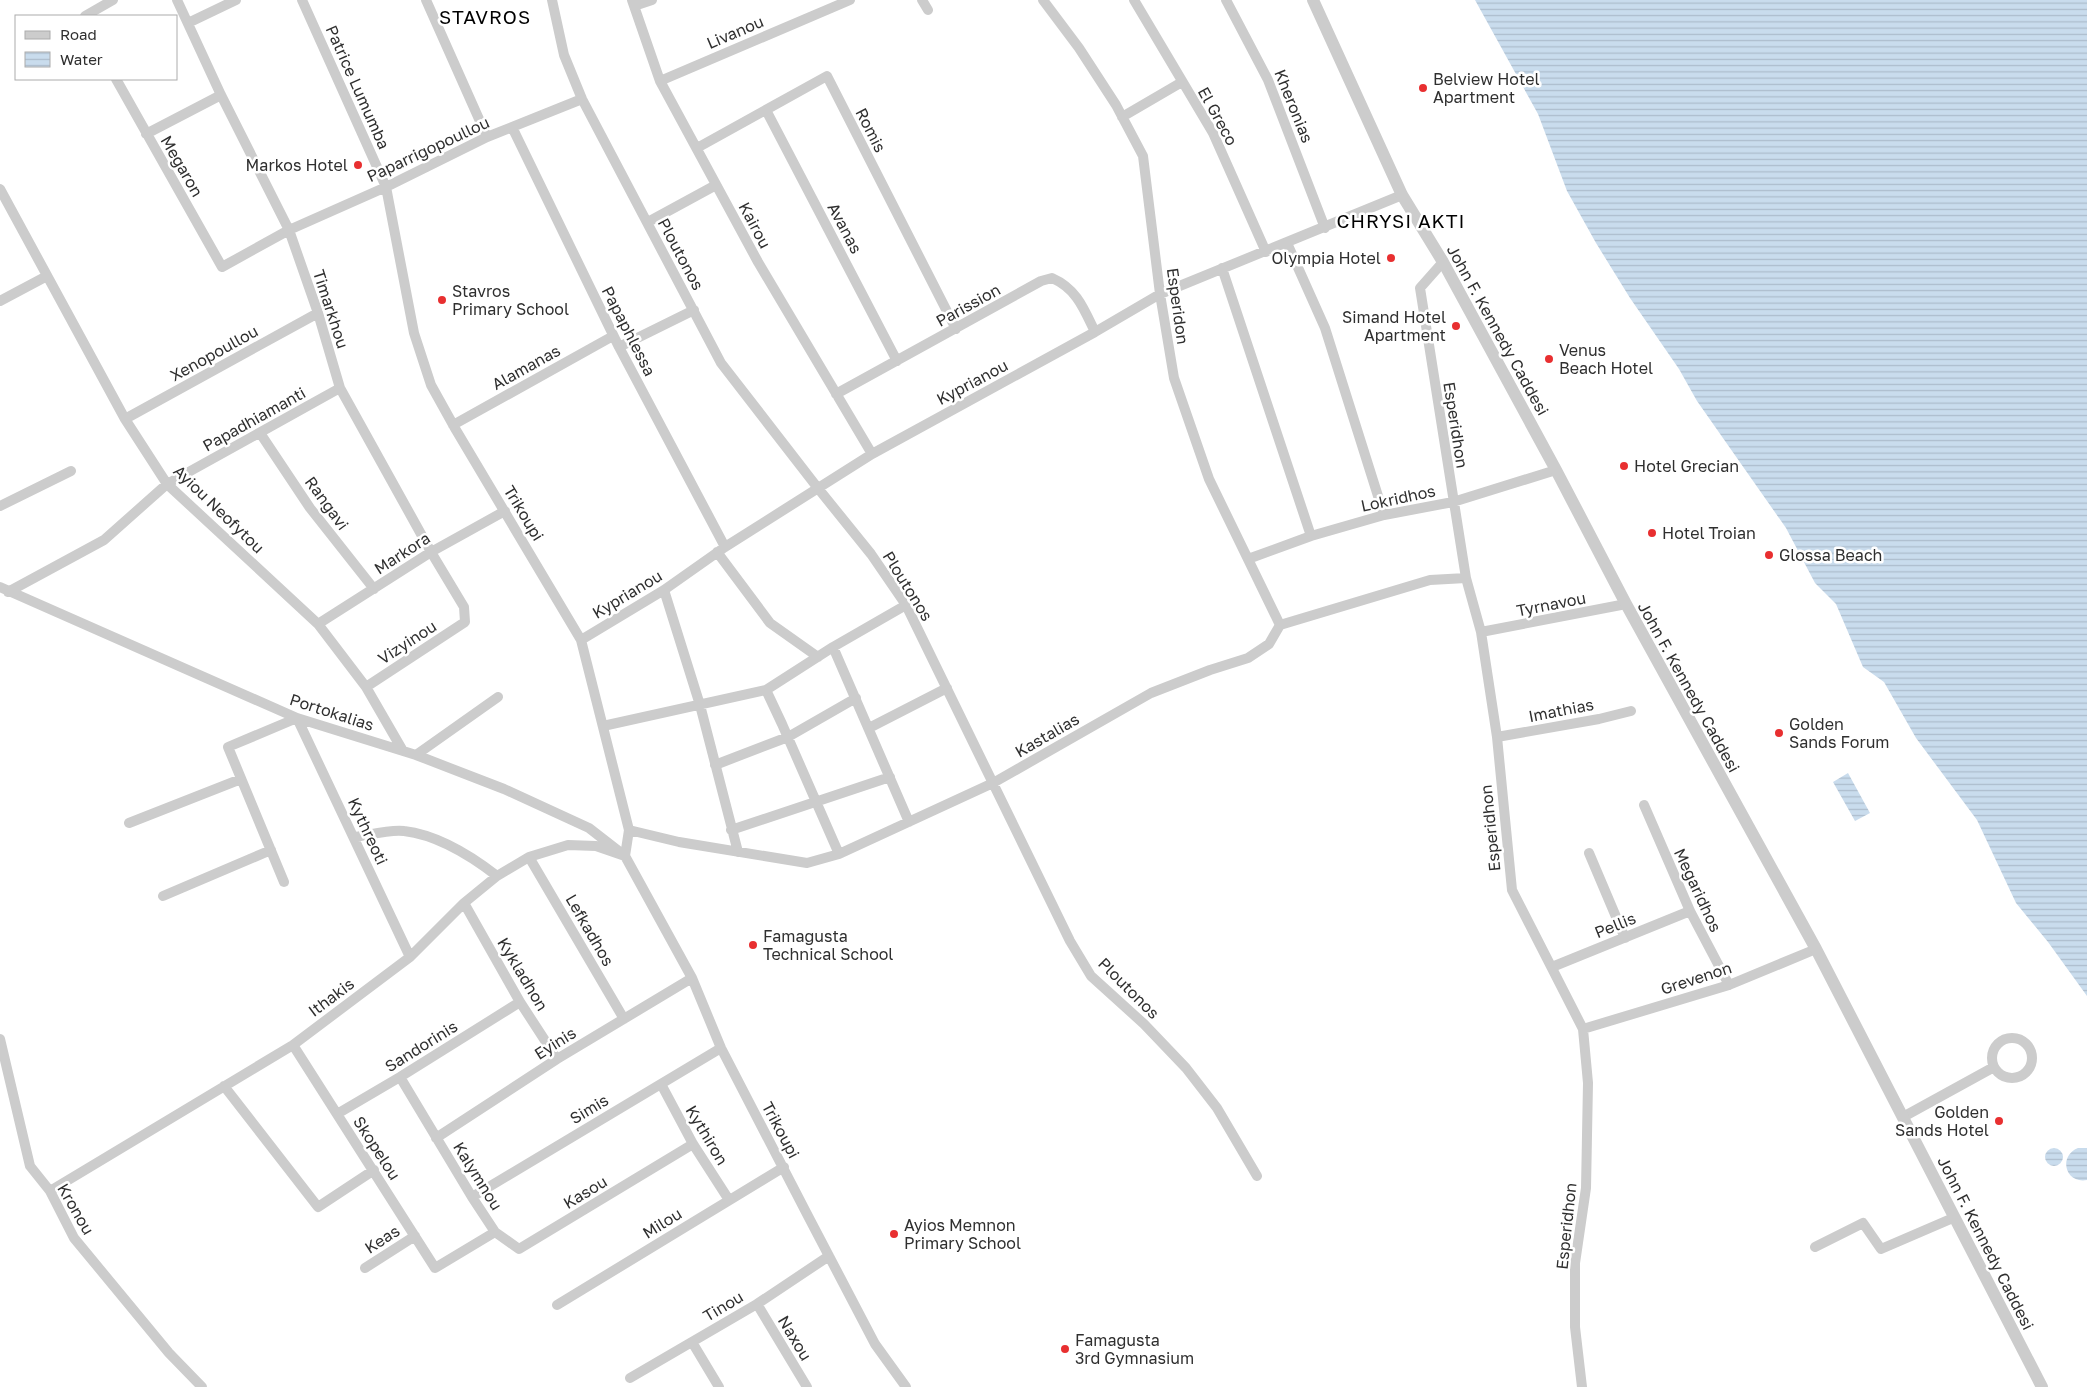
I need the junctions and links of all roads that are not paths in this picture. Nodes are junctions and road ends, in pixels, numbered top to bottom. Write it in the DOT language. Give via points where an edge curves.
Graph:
graph roads {
  1 [pos="113,0"];
  2 [pos="177,0"];
  3 [pos="236,0"];
  4 [pos="302,0"];
  5 [pos="426,0"];
  6 [pos="552,0"];
  7 [pos="652,0"];
  8 [pos="850,0"];
  9 [pos="922,0"];
  10 [pos="1042,0"];
  11 [pos="1134,0"];
  12 [pos="1226,0"];
  13 [pos="1313,0"];
  14 [pos="633,3"];
  15 [pos="928,10"];
  16 [pos="87,15"];
  17 [pos="188,23"];
  18 [pos="117,80"];
  19 [pos="660,81"];
  20 [pos="1182,82"];
  21 [pos="221,95"];
  22 [pos="582,98"];
  23 [pos="766,110"];
  24 [pos="1122,117"];
  25 [pos="512,127"];
  26 [pos="146,134"];
  27 [pos="487,137"];
  28 [pos="698,148"];
  29 [pos="716,185"];
  30 [pos="386,187"];
  31 [pos="0,189"];
  32 [pos="1402,195"];
  33 [pos="648,222"];
  34 [pos="1325,228"];
  35 [pos="289,230"];
  36 [pos="1287,243"];
  37 [pos="1266,252"];
  38 [pos="1443,262"];
  39 [pos="222,267"];
  40 [pos="1222,268"];
  41 [pos="46,276"];
  42 [pos="1160,294"];
  43 [pos="0,301"];
  44 [pos="694,310"];
  45 [pos="318,313"];
  46 [pos="956,329"];
  47 [pos="1096,332"];
  48 [pos="613,336"];
  49 [pos="619,347"];
  50 [pos="897,360"];
  51 [pos="340,388"];
  52 [pos="836,394"];
  53 [pos="125,419"];
  54 [pos="453,425"];
  55 [pos="260,433"];
  56 [pos="872,454"];
  57 [pos="1556,470"];
  58 [pos="71,472"];
  59 [pos="167,484"];
  60 [pos="817,488"];
  61 [pos="1453,502"];
  62 [pos="0,506"];
  63 [pos="505,511"];
  64 [pos="1384,515"];
  65 [pos="1311,536"];
  66 [pos="721,550"];
  67 [pos="431,552"];
  68 [pos="1248,559"];
  69 [pos="1466,578"];
  70 [pos="374,589"];
  71 [pos="4,590"];
  72 [pos="664,590"];
  73 [pos="1626,604"];
  74 [pos="906,605"];
  75 [pos="465,622"];
  76 [pos="318,624"];
  77 [pos="1280,625"];
  78 [pos="1481,632"];
  79 [pos="581,640"];
  80 [pos="833,648"];
  81 [pos="818,657"];
  82 [pos="366,687"];
  83 [pos="946,688"];
  84 [pos="766,690"];
  85 [pos="498,697"];
  86 [pos="856,698"];
  87 [pos="700,705"];
  88 [pos="1631,711"];
  89 [pos="297,718"];
  90 [pos="603,726"];
  91 [pos="869,728"];
  92 [pos="788,737"];
  93 [pos="1496,737"];
  94 [pos="403,751"];
  95 [pos="416,755"];
  96 [pos="715,765"];
  97 [pos="890,777"];
  98 [pos="241,780"];
  99 [pos="993,784"];
  100 [pos="816,803"];
  101 [pos="1644,805"];
  102 [pos="909,822"];
  103 [pos="129,823"];
  104 [pos="629,830"];
  105 [pos="731,830"];
  106 [pos="355,837"];
  107 [pos="271,850"];
  108 [pos="738,852"];
  109 [pos="1589,853"];
  110 [pos="838,854"];
  111 [pos="529,856"];
  112 [pos="625,856"];
  113 [pos="497,876"];
  114 [pos="284,882"];
  115 [pos="641,882"];
  116 [pos="163,896"];
  117 [pos="464,903"];
  118 [pos="1690,911"];
  119 [pos="1625,938"];
  120 [pos="1816,949"];
  121 [pos="410,957"];
  122 [pos="1552,967"];
  123 [pos="692,978"];
  124 [pos="1729,985"];
  125 [pos="520,1002"];
  126 [pos="624,1019"];
  127 [pos="1583,1029"];
  128 [pos="0,1039"];
  129 [pos="293,1045"];
  130 [pos="721,1048"];
  131 [pos="558,1059"];
  132 [pos="1994,1066"];
  133 [pos="400,1077"];
  134 [pos="661,1084"];
  135 [pos="224,1086"];
  136 [pos="337,1114"];
  137 [pos="1903,1117"];
  138 [pos="436,1138"];
  139 [pos="693,1144"];
  140 [pos="784,1167"];
  141 [pos="374,1170"];
  142 [pos="1257,1176"];
  143 [pos="50,1191"];
  144 [pos="472,1197"];
  145 [pos="729,1200"];
  146 [pos="1954,1218"];
  147 [pos="495,1232"];
  148 [pos="415,1236"];
  149 [pos="1815,1247"];
  150 [pos="829,1256"];
  151 [pos="365,1268"];
  152 [pos="435,1268"];
  153 [pos="757,1304"];
  154 [pos="557,1305"];
  155 [pos="692,1342"];
  156 [pos="630,1378"];
  157 [pos="202,1387"];
  158 [pos="719,1387"];
  159 [pos="807,1387"];
  160 [pos="906,1387"];
  161 [pos="1582,1387"];
  162 [pos="2042,1387"];
  1 -- 16 [label="street"];
  2 -- 17 [label="street, Timarkhou"];
  3 -- 17 [label="street"];
  4 -- 30 [label="street, Patrice Lumumba"];
  5 -- 27 [label="street"];
  6 -- 22 [label="street, Ploutonos" via="564,55"];
  7 -- 14 [label="street"];
  8 -- 19 [label="street, Livanou"];
  9 -- 15 [label="street"];
  10 -- 24 [label="street, Esperidon" via="1079,48"];
  11 -- 20 [label="street, El Greco"];
  12 -- 34 [label="street, Kheronias" via="1268,80"];
  13 -- 32 [label="street, John F. Kennedy Caddesi"];
  14 -- 19 [label="street, Kairou"];
  17 -- 21 [label="street, Timarkhou"];
  18 -- 26 [label="street, Megaron"];
  19 -- 28 [label="street, Kairou"];
  20 -- 24 [label="street"];
  20 -- 37 [label="street, El Greco" via="1213,133"];
  21 -- 26 [label="street"];
  21 -- 35 [label="street, Timarkhou"];
  22 -- 25 [label="street, Paparrigopoullou"];
  22 -- 33 [label="street, Ploutonos"];
  23 -- 28 [label="street, Romis"];
  23 -- 46 [label="street, Romis" via="827,76"];
  23 -- 50 [label="street, Avanas"];
  24 -- 42 [label="street, Esperidon" via="1144,156"];
  25 -- 27 [label="street, Paparrigopoullou"];
  25 -- 48 [label="street, Papaphlessa"];
  26 -- 39 [label="street, Megaron"];
  27 -- 30 [label="street, Paparrigopoullou"];
  28 -- 29 [label="street, Kairou"];
  29 -- 33 [label="street"];
  29 -- 52 [label="street, Kairou"];
  30 -- 35 [label="street, Paparrigopoullou"];
  30 -- 54 [label="street, Trikoupi" via="414,333 431,385"];
  31 -- 41 [label="street, Ayiou Neofytou"];
  32 -- 34 [label="street, Kyprianou"];
  32 -- 38 [label="street, John F. Kennedy Caddesi"];
  33 -- 44 [label="street, Ploutonos"];
  34 -- 36 [label="street, Kyprianou"];
  35 -- 39 [label="street, Paparrigopoullou"];
  35 -- 45 [label="street, Timarkhou"];
  36 -- 37 [label="street, Kyprianou"];
  36 -- 64 [label="street" via="1325,328"];
  37 -- 40 [label="street, Kyprianou"];
  38 -- 57 [label="street, John F. Kennedy Caddesi"];
  38 -- 61 [label="street, Esperidhon" via="1420,288"];
  40 -- 42 [label="street, Kyprianou"];
  40 -- 65 [label="street"];
  41 -- 43 [label="street"];
  41 -- 53 [label="street, Ayiou Neofytou"];
  42 -- 47 [label="street, Kyprianou"];
  42 -- 68 [label="street, Esperidon" via="1174,378 1209,479"];
  44 -- 49 [label="street"];
  44 -- 60 [label="street, Ploutonos" via="721,363"];
  45 -- 51 [label="street, Timarkhou"];
  45 -- 53 [label="street, Xenopoullou"];
  46 -- 47 [label="street, Parission" via="1052,278 1065,284 1080,302"];
  46 -- 50 [label="street, Parission"];
  47 -- 56 [label="street, Kyprianou"];
  48 -- 49 [label="street, Papaphlessa"];
  48 -- 54 [label="street, Alamanas"];
  49 -- 66 [label="street, Papaphlessa"];
  50 -- 52 [label="street, Parission"];
  51 -- 55 [label="street, Papadhiamanti"];
  51 -- 67 [label="street, Timarkhou"];
  52 -- 56 [label="street, Kairou"];
  53 -- 59 [label="street, Ayiou Neofytou"];
  54 -- 63 [label="street, Trikoupi"];
  55 -- 59 [label="street, Papadhiamanti"];
  55 -- 70 [label="street, Rangavi" via="310,508"];
  56 -- 60 [label="street, Kyprianou"];
  57 -- 61 [label="street, Lokridhos"];
  57 -- 73 [label="street, John F. Kennedy Caddesi"];
  58 -- 62 [label="street"];
  59 -- 71 [label="street, Papadhiamanti" via="104,540"];
  59 -- 76 [label="street, Ayiou Neofytou"];
  60 -- 66 [label="street, Kyprianou"];
  60 -- 74 [label="street, Ploutonos" via="871,554"];
  61 -- 64 [label="street, Lokridhos"];
  61 -- 69 [label="street, Esperidhon"];
  63 -- 67 [label="street, Markora"];
  63 -- 79 [label="street, Trikoupi"];
  64 -- 65 [label="street, Lokridhos"];
  65 -- 68 [label="street, Lokridhos"];
  66 -- 72 [label="street, Kyprianou"];
  66 -- 81 [label="street, Papaphlessa" via="770,623"];
  67 -- 70 [label="street, Markora"];
  67 -- 75 [label="street, Timarkhou" via="464,607"];
  68 -- 77 [label="street, Esperidon"];
  69 -- 77 [label="street" via="1430,580"];
  69 -- 78 [label="street, Esperidhon"];
  70 -- 76 [label="street, Markora"];
  71 -- 89 [label="street, Portokalias"];
  72 -- 79 [label="street, Kyprianou"];
  72 -- 87 [label="street"];
  73 -- 78 [label="street, Tyrnavou"];
  73 -- 120 [label="street, John F. Kennedy Caddesi"];
  74 -- 80 [label="street"];
  74 -- 83 [label="street, Ploutonos"];
  75 -- 82 [label="street, Vizyinou"];
  76 -- 82 [label="street, Ayiou Neofytou"];
  77 -- 99 [label="street, Kastalias" via="1269,644 1248,658 1151,693"];
  78 -- 93 [label="street, Esperidhon"];
  79 -- 90 [label="street, Trikoupi"];
  80 -- 81 [label="street"];
  80 -- 86 [label="street"];
  81 -- 84 [label="street"];
  82 -- 94 [label="street, Ayiou Neofytou"];
  83 -- 91 [label="street"];
  83 -- 99 [label="street, Ploutonos"];
  84 -- 87 [label="street"];
  84 -- 92 [label="street"];
  85 -- 95 [label="street"];
  86 -- 91 [label="street"];
  86 -- 92 [label="street"];
  87 -- 90 [label="street"];
  87 -- 96 [label="street"];
  88 -- 93 [label="street, Imathias"];
  89 -- 94 [label="street, Portokalias"];
  89 -- 98 [label="street" via="228,747"];
  89 -- 106 [label="street, Kythreoti"];
  90 -- 104 [label="street, Trikoupi"];
  91 -- 97 [label="street"];
  92 -- 96 [label="street"];
  92 -- 100 [label="street"];
  93 -- 122 [label="street, Esperidhon" via="1512,890"];
  94 -- 95 [label="street, Portokalias"];
  95 -- 112 [label="street, Portokalias" via="504,789 589,828"];
  96 -- 105 [label="street"];
  97 -- 100 [label="street"];
  97 -- 102 [label="street"];
  98 -- 103 [label="street"];
  98 -- 107 [label="street"];
  99 -- 102 [label="street, Kastalias"];
  99 -- 142 [label="street, Ploutonos" via="1070,941 1091,976 1186,1068 1217,1108"];
  100 -- 105 [label="street"];
  100 -- 110 [label="street"];
  101 -- 118 [label="street, Megaridhos"];
  102 -- 110 [label="street, Kastalias"];
  104 -- 108 [label="street, Kastalias"];
  104 -- 112 [label="street, Trikoupi"];
  105 -- 108 [label="street"];
  106 -- 113 [label="street" via="403,830 474,858"];
  106 -- 121 [label="street, Kythreoti"];
  107 -- 114 [label="street"];
  107 -- 116 [label="street"];
  108 -- 110 [label="street, Kastalias" via="807,863"];
  109 -- 119 [label="street"];
  111 -- 112 [label="street, Ithakis" via="568,846 596,846"];
  111 -- 113 [label="street, Ithakis"];
  111 -- 126 [label="street, Lefkadhos"];
  112 -- 115 [label="street, Portokalias"];
  113 -- 117 [label="street, Ithakis"];
  115 -- 123 [label="street, Trikoupi"];
  117 -- 121 [label="street, Ithakis"];
  117 -- 125 [label="street, Kykladhon"];
  118 -- 119 [label="street, Pellis"];
  118 -- 124 [label="street, Megaridhos"];
  119 -- 122 [label="street, Pellis"];
  120 -- 124 [label="street, Grevenon"];
  120 -- 137 [label="street, John F. Kennedy Caddesi"];
  121 -- 129 [label="street, Ithakis"];
  122 -- 127 [label="street, Esperidhon"];
  123 -- 126 [label="street, Eyinis"];
  123 -- 130 [label="street, Trikoupi"];
  124 -- 127 [label="street, Grevenon"];
  125 -- 131 [label="street, Kykladhon"];
  125 -- 133 [label="street, Sandorinis"];
  126 -- 131 [label="street, Eyinis"];
  127 -- 161 [label="street, Esperidhon" via="1588,1083 1586,1188 1575,1263 1575,1328"];
  128 -- 143 [label="street, Kronou" via="30,1166"];
  129 -- 135 [label="street, Ithakis"];
  129 -- 136 [label="street, Skopelou"];
  130 -- 134 [label="street, Simis"];
  130 -- 140 [label="street, Trikoupi"];
  131 -- 138 [label="street, Eyinis"];
  132 -- 137 [label="street"];
  133 -- 136 [label="street, Sandorinis"];
  133 -- 138 [label="street, Kalymnou"];
  134 -- 139 [label="street, Kythiron"];
  134 -- 144 [label="street, Simis"];
  135 -- 141 [label="street" via="318,1207"];
  135 -- 143 [label="street, Ithakis"];
  136 -- 141 [label="street, Skopelou"];
  137 -- 146 [label="street, John F. Kennedy Caddesi"];
  138 -- 144 [label="street, Kalymnou"];
  139 -- 145 [label="street, Kythiron"];
  139 -- 147 [label="street, Kasou" via="519,1249"];
  140 -- 145 [label="street, Milou"];
  140 -- 150 [label="street, Trikoupi"];
  141 -- 148 [label="street, Skopelou"];
  143 -- 157 [label="street, Kronou" via="74,1238 169,1353"];
  144 -- 147 [label="street, Kalymnou"];
  145 -- 154 [label="street, Milou"];
  146 -- 149 [label="street" via="1881,1249 1863,1223"];
  146 -- 162 [label="street, John F. Kennedy Caddesi"];
  147 -- 152 [label="street, Kalymnou"];
  148 -- 151 [label="street, Keas"];
  148 -- 152 [label="street, Skopelou"];
  150 -- 153 [label="street, Tinou"];
  150 -- 160 [label="street, Trikoupi" via="875,1344"];
  153 -- 155 [label="street, Tinou"];
  153 -- 159 [label="street, Naxou"];
  155 -- 156 [label="street, Tinou"];
  155 -- 158 [label="street"];
}
